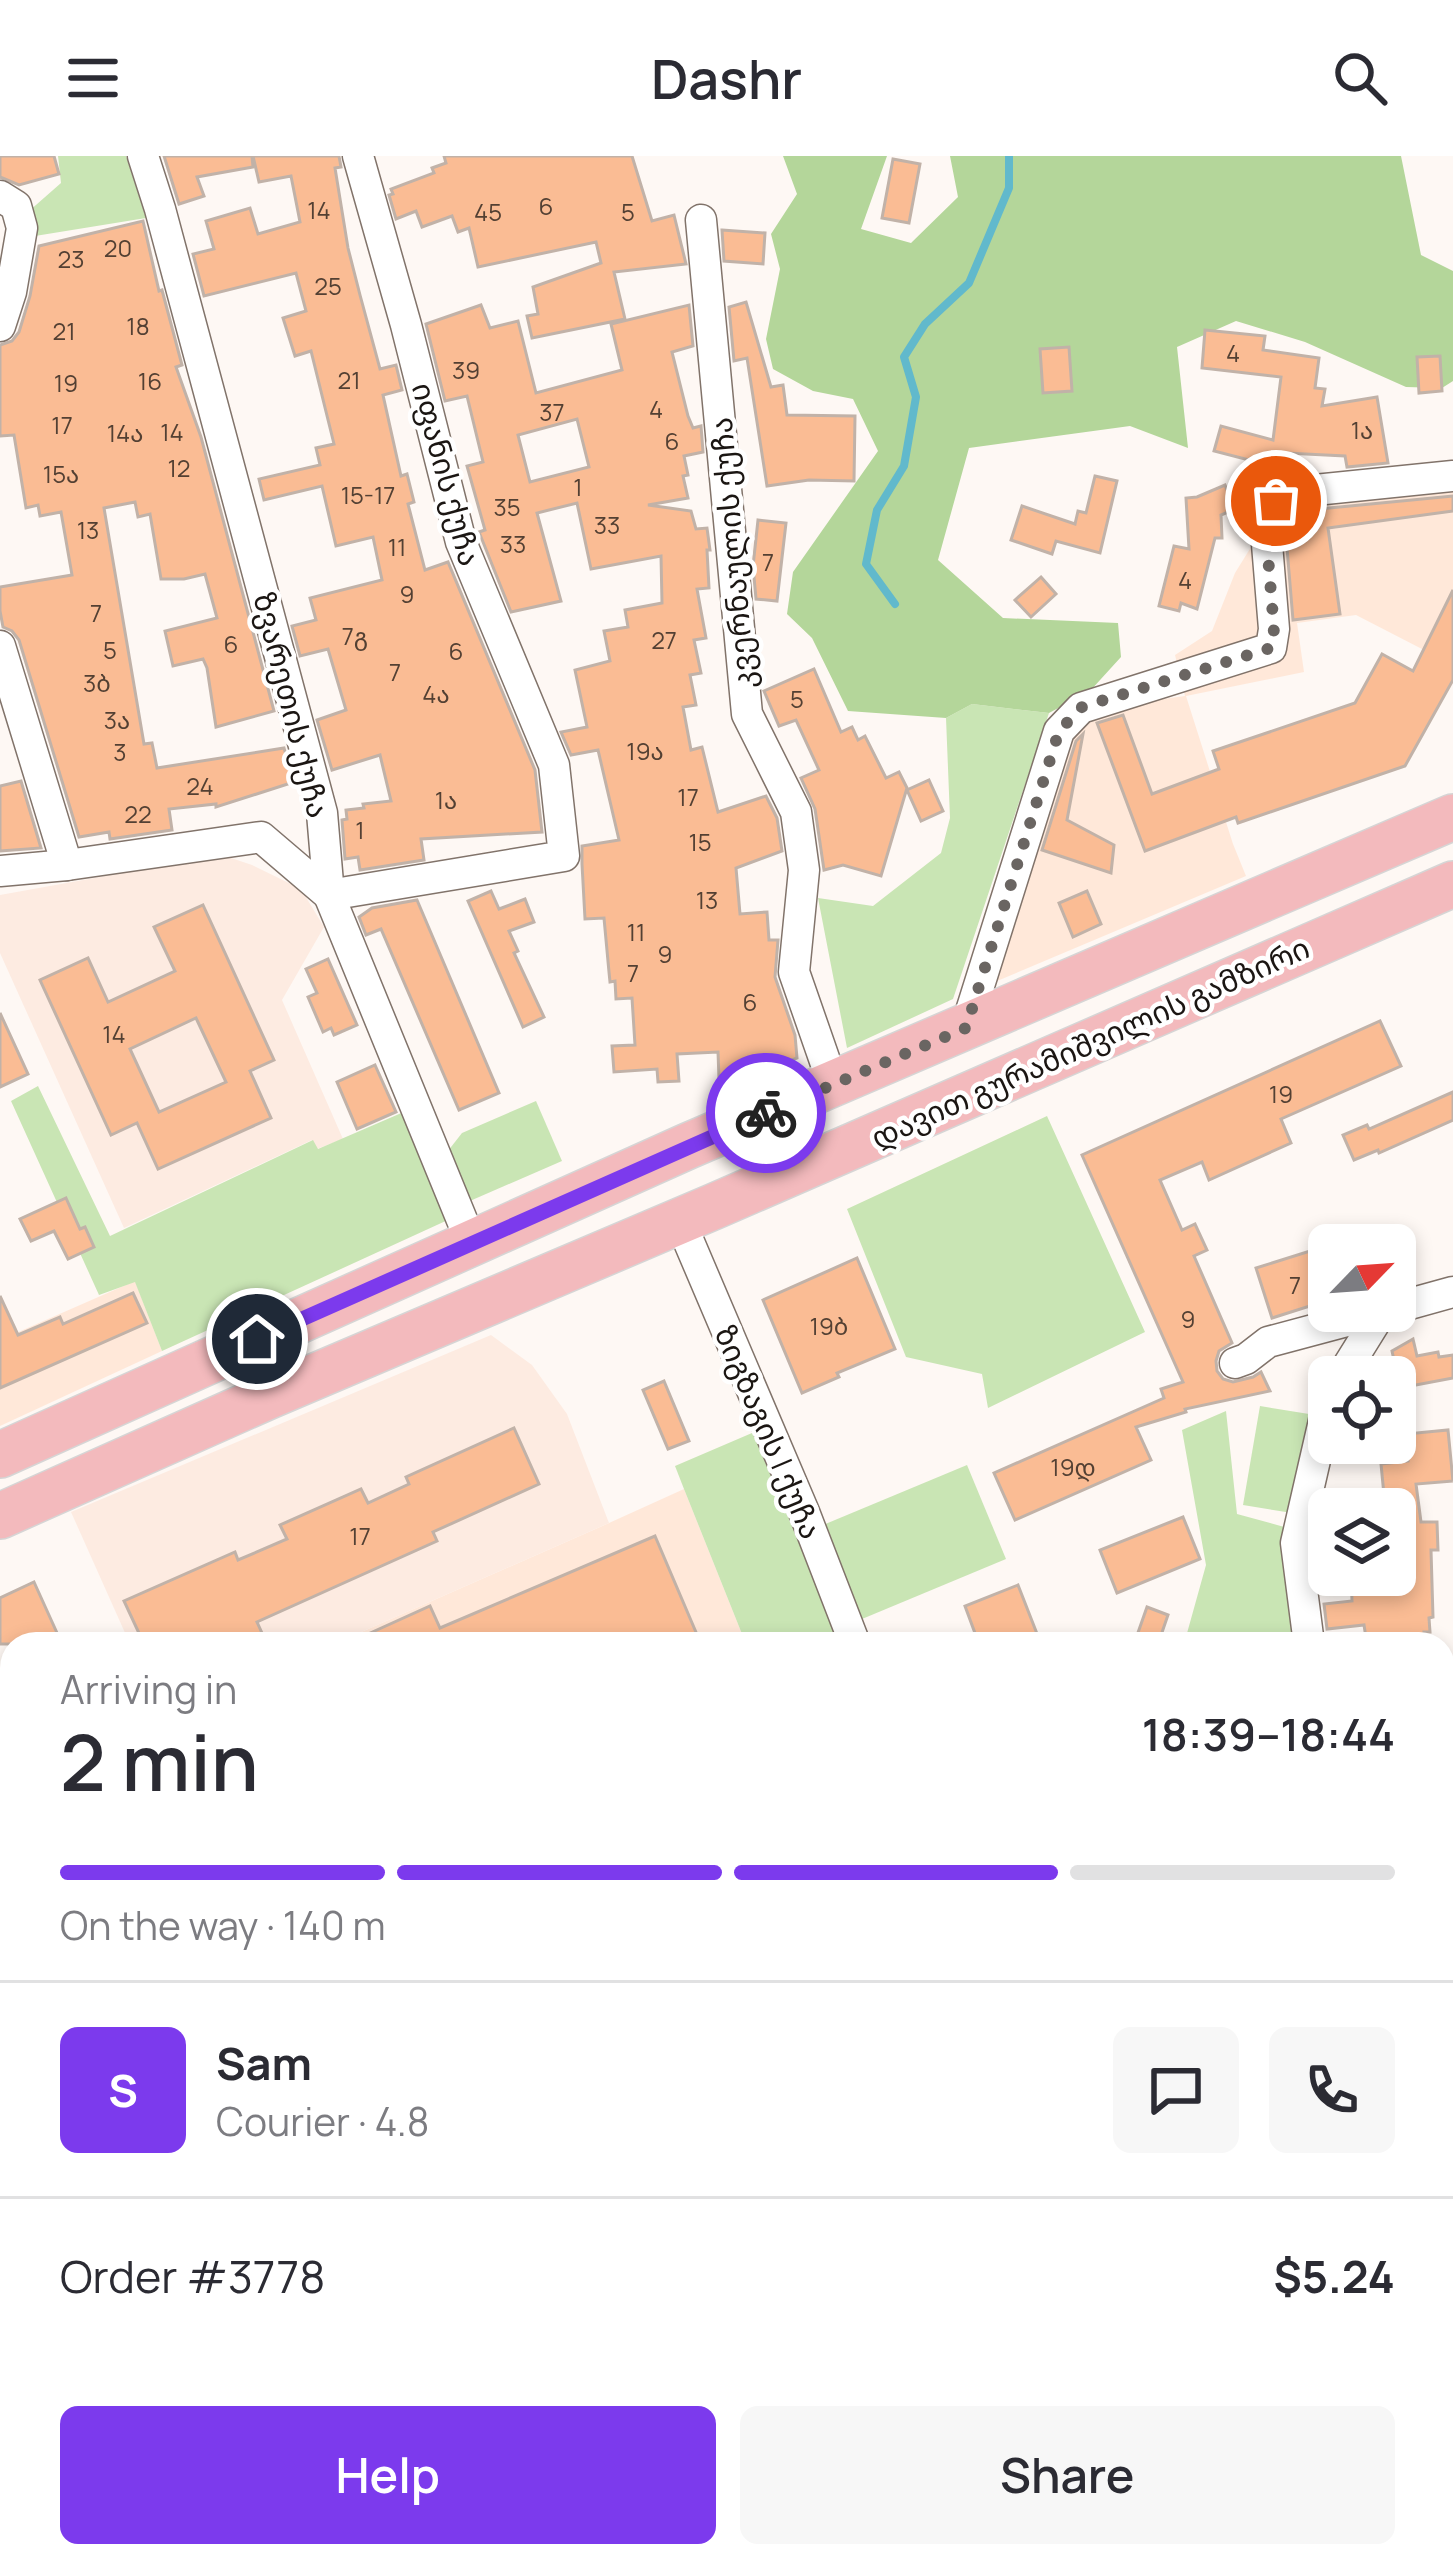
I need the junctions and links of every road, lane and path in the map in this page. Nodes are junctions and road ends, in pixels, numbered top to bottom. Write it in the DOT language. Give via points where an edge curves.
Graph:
graph roads {
  1 [pos="143,156"];
  2 [pos="358,156"];
  3 [pos="0,196"];
  4 [pos="701,220"];
  5 [pos="0,326"];
  6 [pos="1453,476"];
  7 [pos="0,646"];
  8 [pos="1453,817"];
  9 [pos="67,865"];
  10 [pos="0,871"];
  11 [pos="1453,884"];
  12 [pos="329,895"];
  13 [pos="966,1028"];
  14 [pos="833,1084"];
  15 [pos="654,1161"];
  16 [pos="680,1221"];
  17 [pos="471,1242"];
  18 [pos="1453,1292"];
  19 [pos="1416,1302"];
  20 [pos="1308,1331"];
  21 [pos="1235,1363"];
  22 [pos="0,1455"];
  23 [pos="1314,1464"];
  24 [pos="0,1516"];
  25 [pos="850,1632"];
  26 [pos="1307,1632"];
  1 -- 12 [label="street, ზვარეთის ქუჩა" via="322,813"];
  2 -- 12 [label="street, იფანის ქუჩა" via="461,542 554,765 564,856"];
  3 -- 5 [label="street" via="16,206 22,228"];
  4 -- 14 [label="street, კვერნაულის ქუჩა" via="747,714 796,812 804,870 794,972"];
  6 -- 13 [label="street" via="1276,501 1265,520 1271,648 1082,707 1059,731"];
  7 -- 9 [label="street"];
  8 -- 13 [label="main road, დავით გურამიშვილის გამზირი"];
  9 -- 10 [label="street"];
  9 -- 12 [label="street" via="261,838"];
  11 -- 16 [label="main road, დავით გურამიშვილის გამზირი"];
  12 -- 17 [label="street, ზვარეთის ქუჩა"];
  13 -- 14 [label="main road, დავით გურამიშვილის გამზირი"];
  14 -- 15 [label="main road, დავით გურამიშვილის გამზირი"];
  15 -- 16 [label="main road"];
  15 -- 17 [label="main road, დავით გურამიშვილის გამზირი"];
  16 -- 24 [label="main road, დავით გურამიშვილის გამზირი"];
  16 -- 25 [label="street, ზიგზაგის I ქუჩა"];
  17 -- 22 [label="main road, დავით გურამიშვილის გამზირი"];
  18 -- 19 [label="street"];
  20 -- 21 [label="street" via="1268,1342"];
  23 -- 26 [label="street" via="1296,1544"];
}
